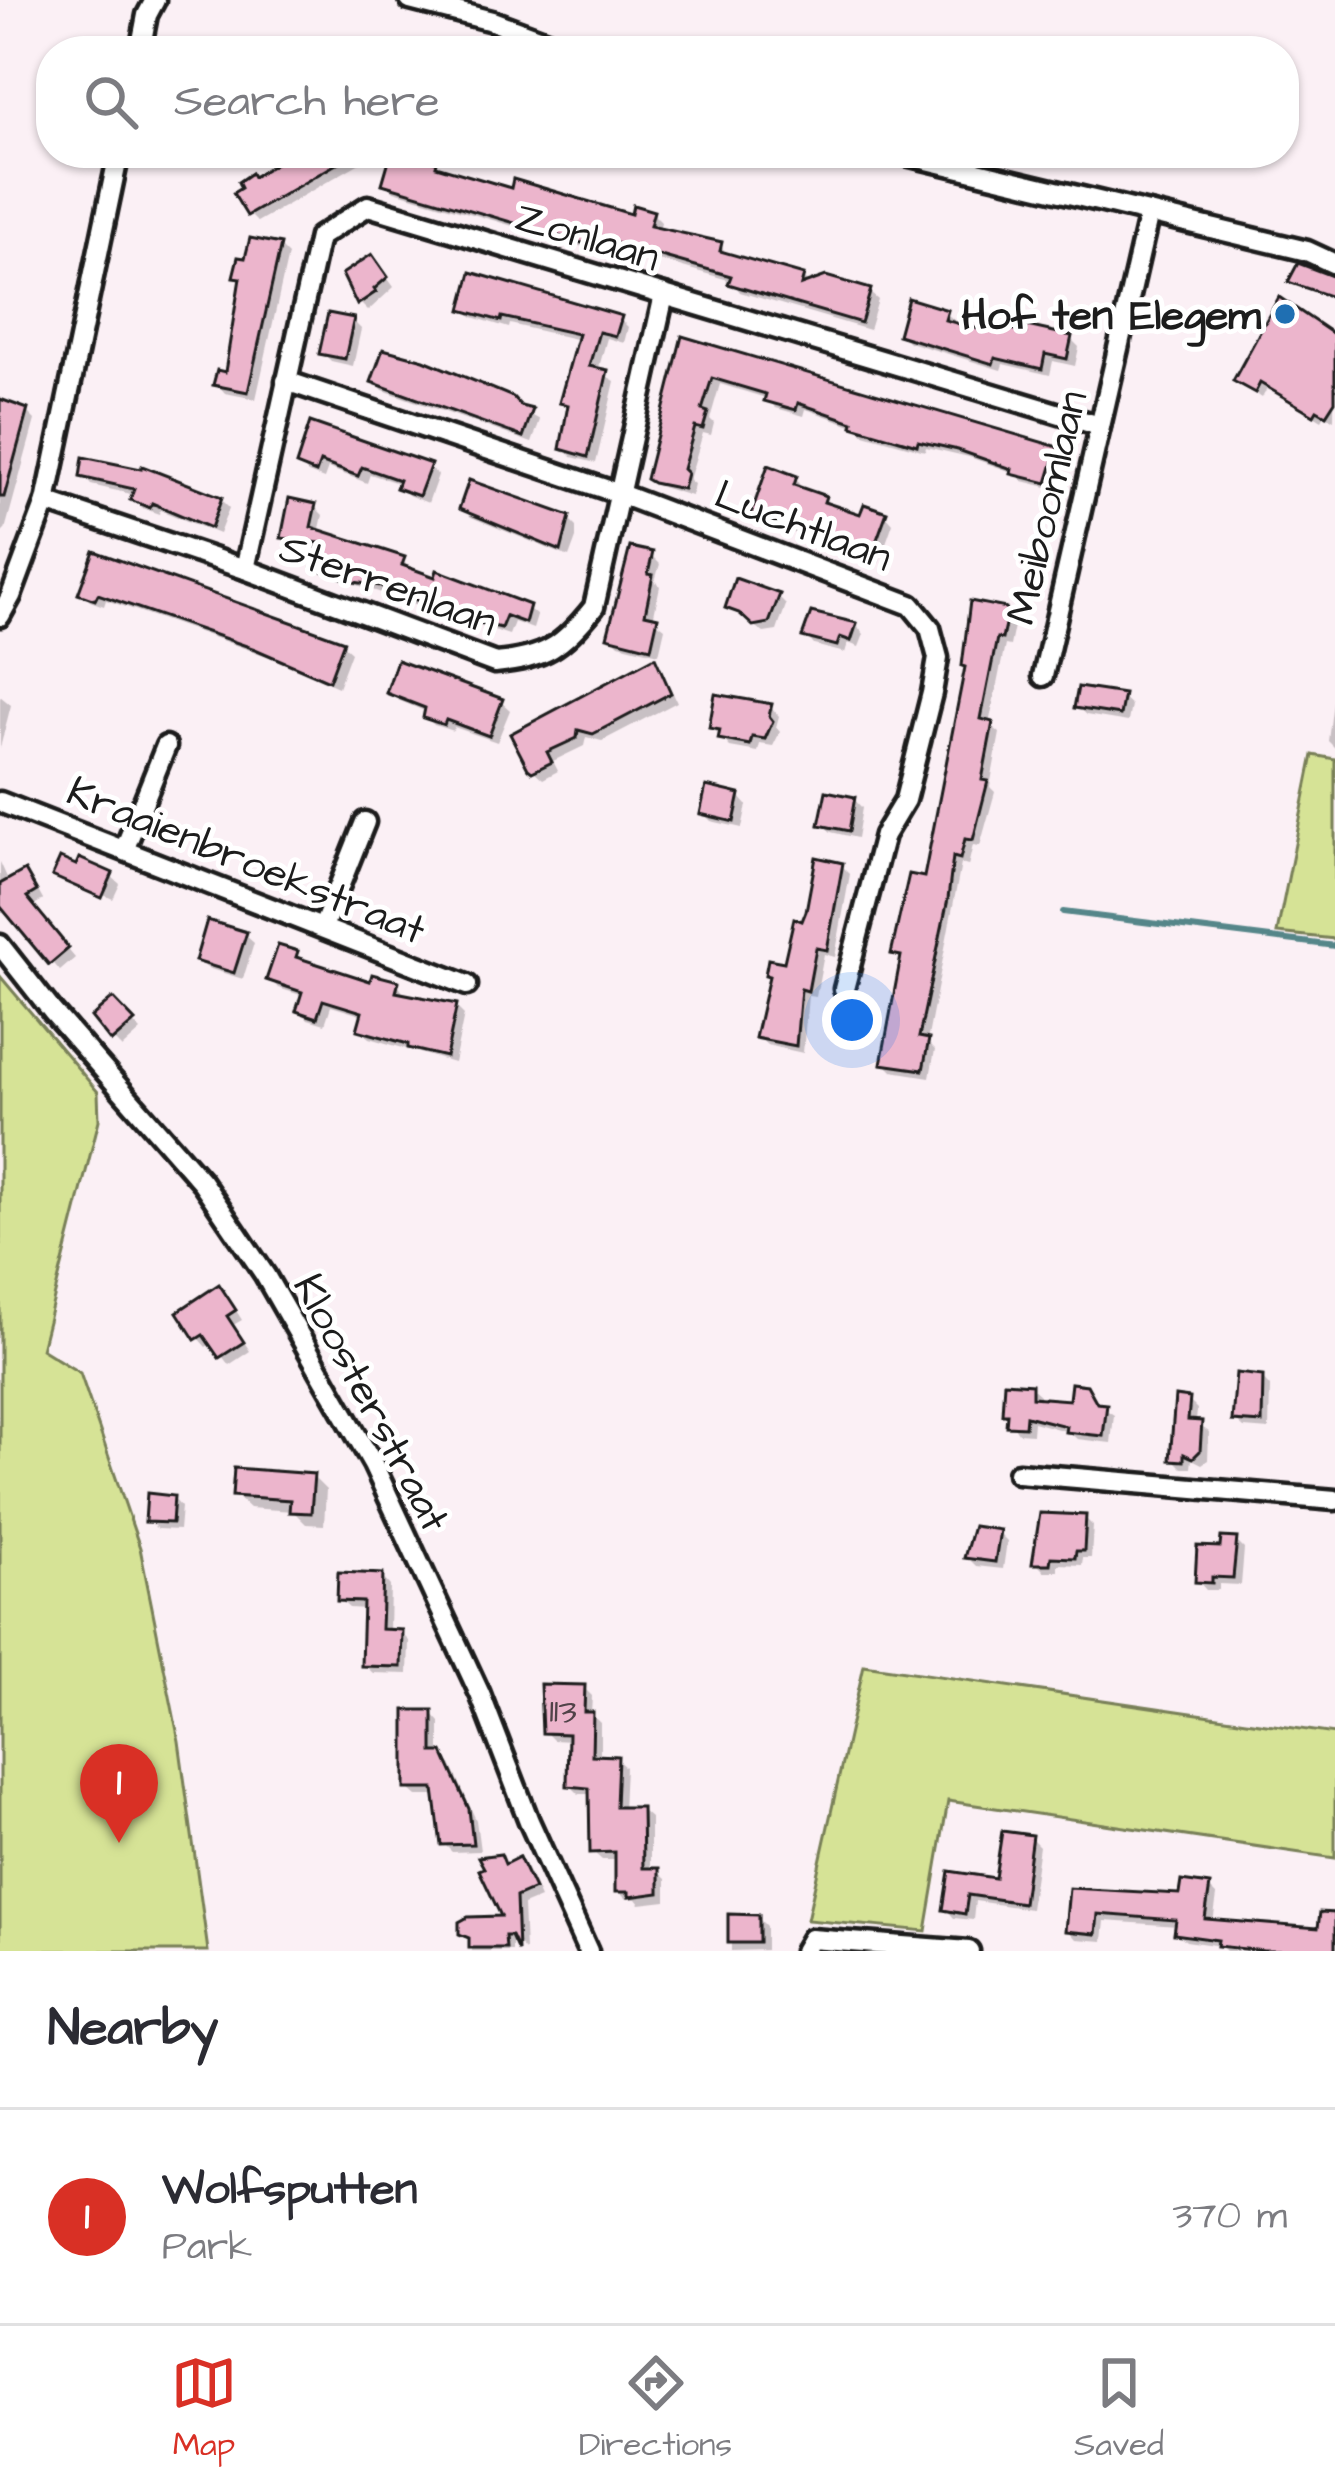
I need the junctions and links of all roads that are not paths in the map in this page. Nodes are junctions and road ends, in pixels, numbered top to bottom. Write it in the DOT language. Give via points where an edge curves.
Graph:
graph roads {
  1 [pos="155,0"];
  2 [pos="410,0"];
  3 [pos="143,36"];
  4 [pos="532,36"];
  5 [pos="115,168"];
  6 [pos="961,168"];
  7 [pos="1149,213"];
  8 [pos="1335,264"];
  9 [pos="664,295"];
  10 [pos="286,381"];
  11 [pos="1100,426"];
  12 [pos="620,494"];
  13 [pos="46,502"];
  14 [pos="244,569"];
  15 [pos="0,616"];
  16 [pos="1043,676"];
  17 [pos="166,746"];
  18 [pos="0,802"];
  19 [pos="365,822"];
  20 [pos="124,848"];
  21 [pos="323,927"];
  22 [pos="0,945"];
  23 [pos="466,985"];
  24 [pos="844,989"];
  25 [pos="1018,1473"];
  26 [pos="1335,1500"];
  27 [pos="588,1951"];
  28 [pos="803,1951"];
  29 [pos="969,1951"];
  1 -- 3 [label="street"];
  2 -- 4 [label="street"];
  5 -- 13 [label="street"];
  6 -- 7 [label="street"];
  7 -- 8 [label="street"];
  7 -- 11 [label="street, Meiboomlaan"];
  9 -- 10 [label="street, Zonlaan" via="368,206 319,237"];
  9 -- 11 [label="street, Zonlaan"];
  9 -- 12 [label="street, Sterrenlaan"];
  10 -- 12 [label="street, Luchtlaan"];
  10 -- 14 [label="street, Zonlaan"];
  11 -- 16 [label="street, Meiboomlaan"];
  12 -- 14 [label="street, Sterrenlaan" via="594,607 570,638 531,660 495,663"];
  12 -- 24 [label="street, Luchtlaan" via="877,589 911,604 930,628 938,658 932,694"];
  13 -- 14 [label="street, Sterrenlaan"];
  13 -- 15 [label="street"];
  17 -- 20 [label="street"];
  18 -- 20 [label="street, Kraaienbroekstraat"];
  19 -- 21 [label="street"];
  20 -- 21 [label="street, Kraaienbroekstraat"];
  21 -- 23 [label="street, Kraaienbroekstraat"];
  22 -- 27 [label="street, Kloosterstraat" via="202,1182 265,1275 373,1464"];
  25 -- 26 [label="street"];
  28 -- 29 [label="street" via="811,1939"];
}
